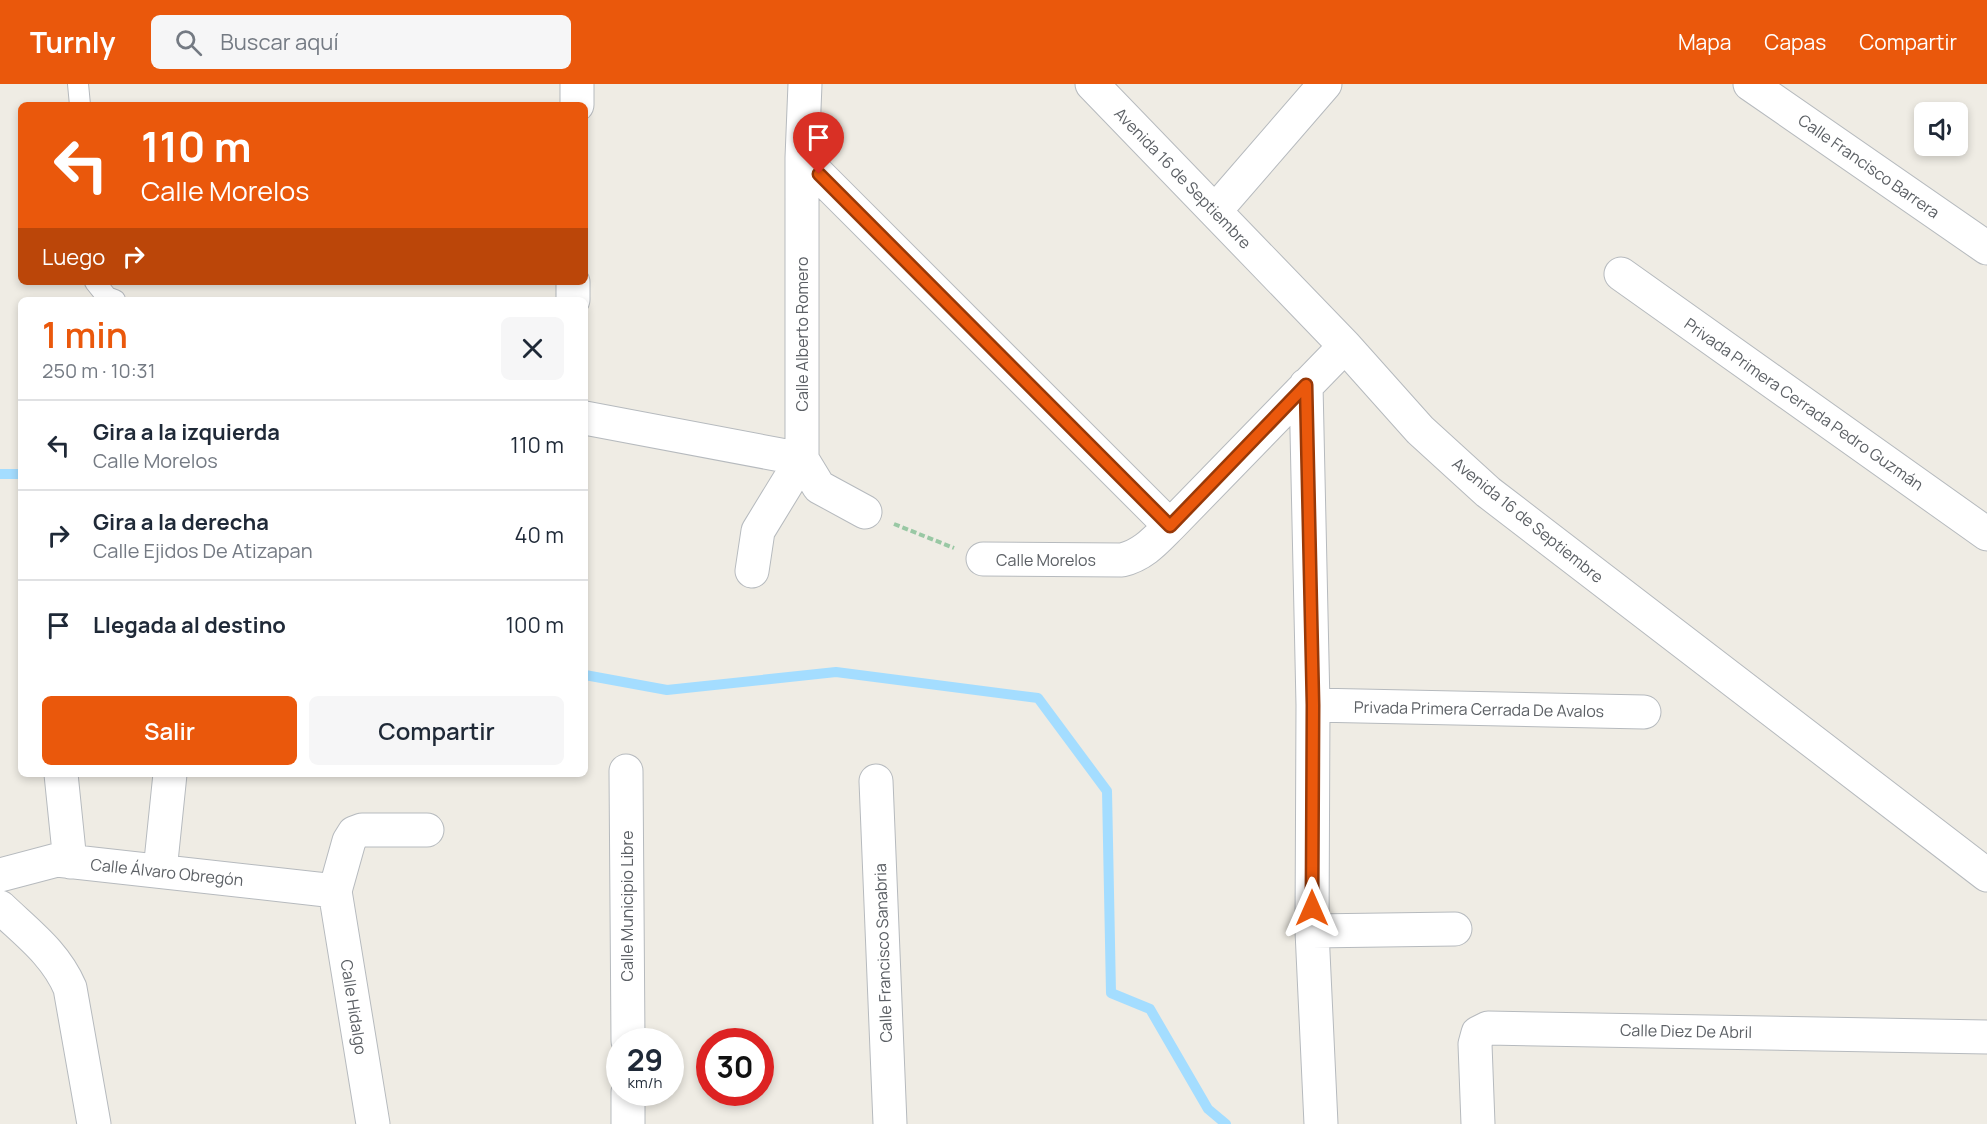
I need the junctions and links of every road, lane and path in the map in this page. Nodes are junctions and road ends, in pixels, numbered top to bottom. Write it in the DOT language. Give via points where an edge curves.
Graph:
graph roads {
  1 [pos="78,84"];
  2 [pos="577,84"];
  3 [pos="805,84"];
  4 [pos="1092,84"];
  5 [pos="1325,84"];
  6 [pos="1750,84"];
  7 [pos="80,102"];
  8 [pos="577,102"];
  9 [pos="802,158"];
  10 [pos="1215,211"];
  11 [pos="1987,248"];
  12 [pos="1622,274"];
  13 [pos="97,285"];
  14 [pos="107,297"];
  15 [pos="1345,346"];
  16 [pos="1306,385"];
  17 [pos="588,419"];
  18 [pos="801,459"];
  19 [pos="865,512"];
  20 [pos="1170,526"];
  21 [pos="1987,534"];
  22 [pos="983,559"];
  23 [pos="752,571"];
  24 [pos="1313,705"];
  25 [pos="1644,712"];
  26 [pos="626,771"];
  27 [pos="61,777"];
  28 [pos="170,777"];
  29 [pos="876,781"];
  30 [pos="427,830"];
  31 [pos="70,862"];
  32 [pos="160,872"];
  33 [pos="0,875"];
  34 [pos="1987,875"];
  35 [pos="335,891"];
  36 [pos="0,907"];
  37 [pos="1455,929"];
  38 [pos="1312,931"];
  39 [pos="628,1028"];
  40 [pos="1987,1037"];
  41 [pos="628,1106"];
  42 [pos="94,1124"];
  43 [pos="373,1124"];
  44 [pos="628,1124"];
  45 [pos="890,1124"];
  46 [pos="1321,1124"];
  47 [pos="1478,1124"];
  1 -- 7 [label="lane"];
  2 -- 8 [label="street"];
  3 -- 9 [label="street, Calle Alberto Romero"];
  4 -- 10 [label="street, Avenida 16 de Septiembre"];
  5 -- 10 [label="street"];
  6 -- 11 [label="street, Calle Francisco Barrera"];
  9 -- 18 [label="street, Calle Alberto Romero"];
  9 -- 20 [label="street"];
  10 -- 15 [label="street, Avenida 16 de Septiembre"];
  12 -- 21 [label="street, Privada Primera Cerrada Pedro Guzmán"];
  13 -- 14 [label="lane"];
  15 -- 16 [label="street, Calle Morelos"];
  15 -- 34 [label="street, Avenida 16 de Septiembre" via="1420,430 1488,492"];
  16 -- 20 [label="street, Calle Morelos"];
  16 -- 24 [label="street"];
  17 -- 18 [label="street"];
  18 -- 19 [label="street" via="819,488"];
  18 -- 23 [label="street" via="758,531"];
  19 -- 22 [label="path, Calle Morelos"];
  20 -- 22 [label="street, Calle Morelos" via="1136,557 1122,561"];
  24 -- 25 [label="street, Privada Primera Cerrada De Avalos"];
  24 -- 38 [label="street"];
  26 -- 39 [label="street, Calle Municipio Libre"];
  27 -- 31 [label="street"];
  28 -- 32 [label="street"];
  29 -- 45 [label="street, Calle Francisco Sanabria"];
  30 -- 35 [label="street" via="354,833"];
  31 -- 32 [label="street, Calle Álvaro Obregón"];
  31 -- 33 [label="street, Calle Álvaro Obregón" via="57,860"];
  32 -- 35 [label="street, Calle Álvaro Obregón"];
  35 -- 43 [label="street, Calle Hidalgo"];
  36 -- 42 [label="street" via="50,954 70,988"];
  37 -- 38 [label="street"];
  38 -- 46 [label="street"];
  40 -- 47 [label="street, Calle Diez De Abril" via="1488,1028 1478,1033 1475,1044"];
  41 -- 44 [label="street"];
}
